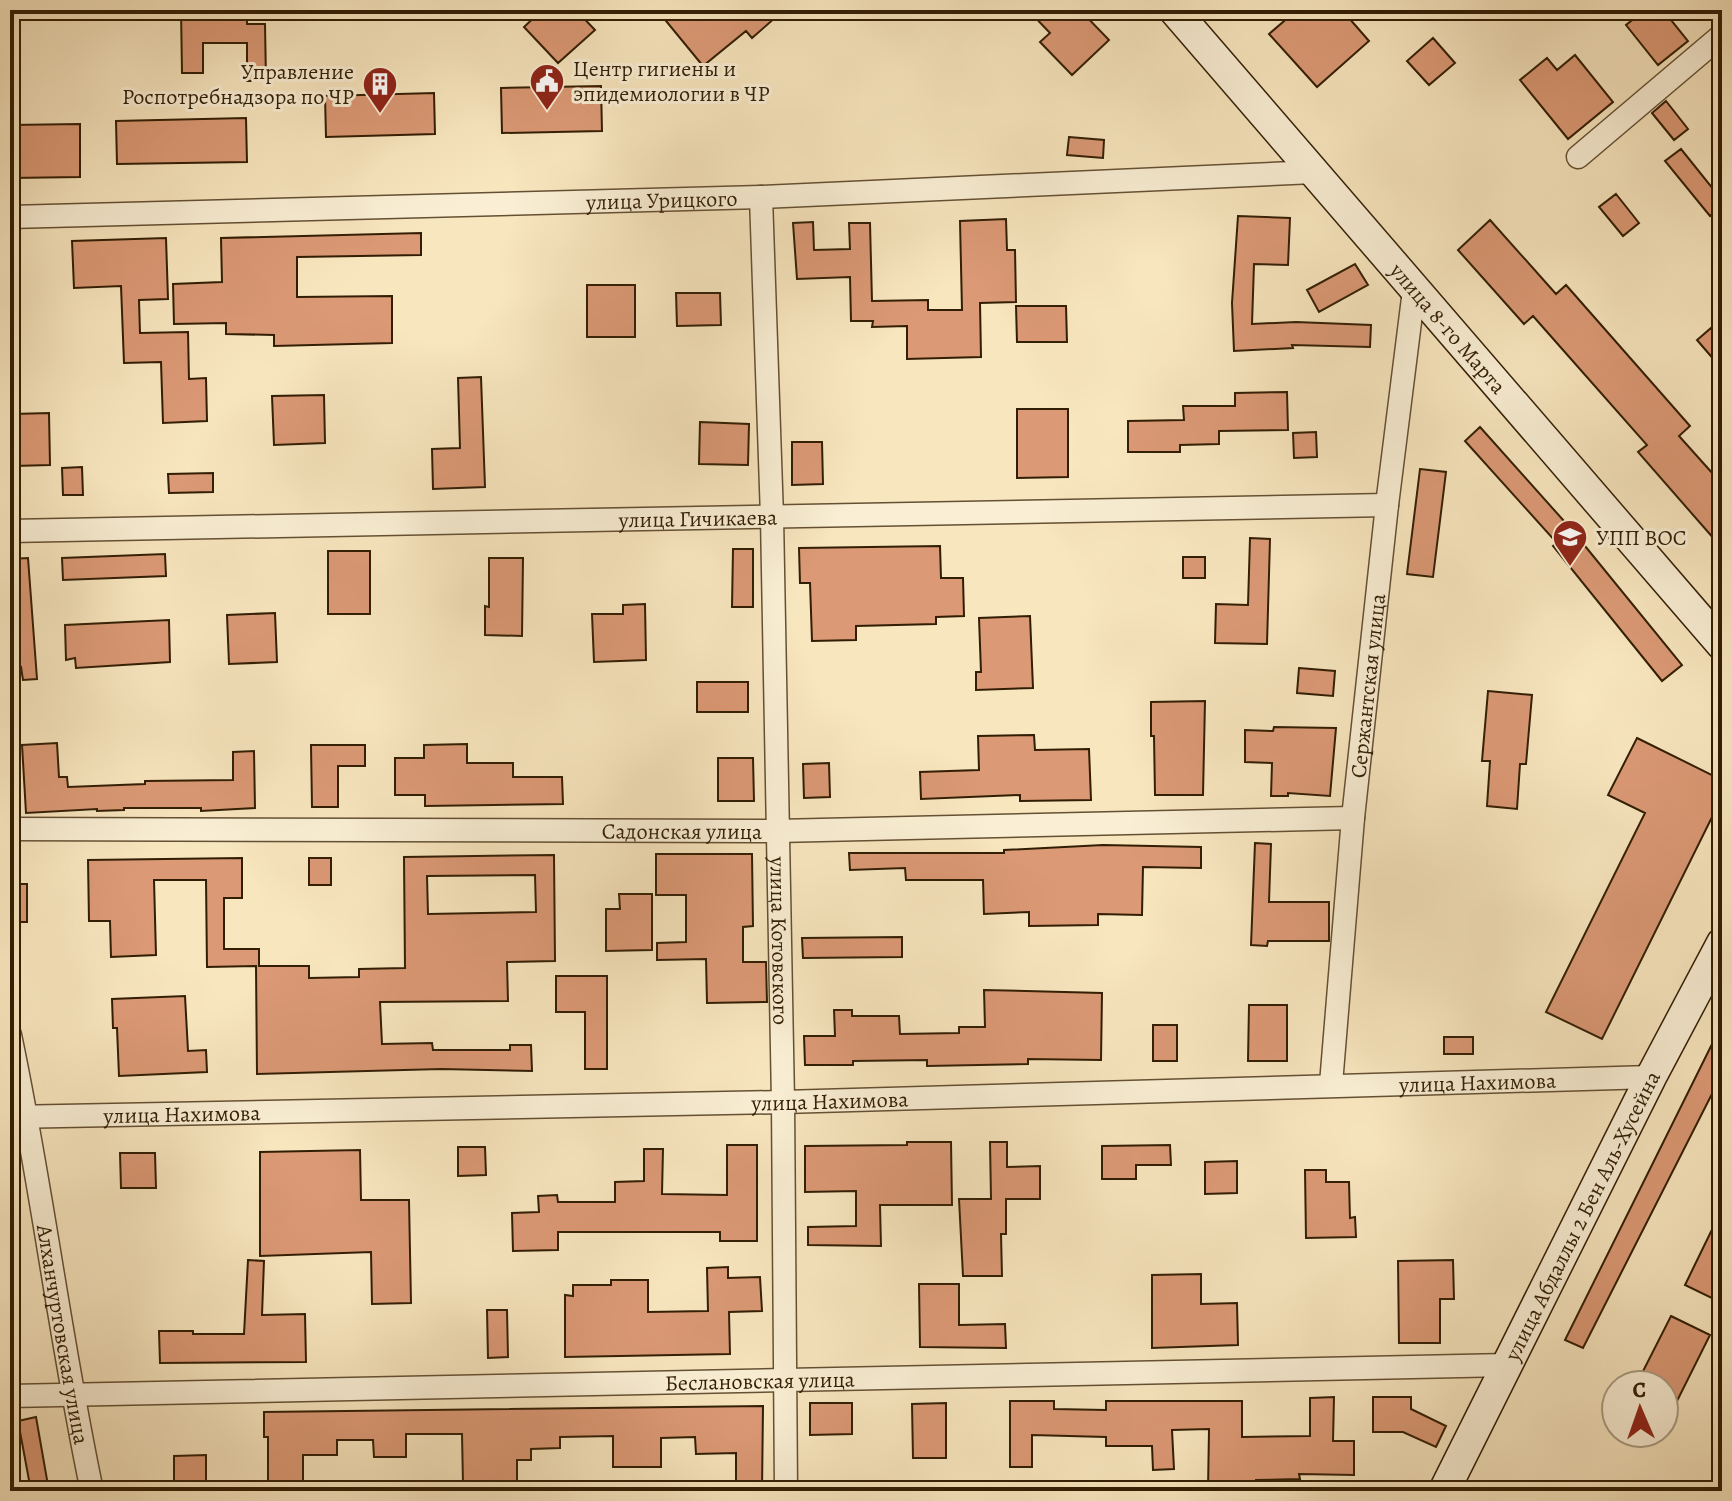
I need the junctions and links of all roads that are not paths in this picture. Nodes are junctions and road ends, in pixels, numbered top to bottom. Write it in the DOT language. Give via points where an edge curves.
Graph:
graph roads {
  1 [pos="1174,10"];
  2 [pos="1722,35"];
  3 [pos="1578,157"];
  4 [pos="1314,172"];
  5 [pos="761,197"];
  6 [pos="10,217"];
  7 [pos="1414,290"];
  8 [pos="1387,505"];
  9 [pos="772,517"];
  10 [pos="10,531"];
  11 [pos="1722,645"];
  12 [pos="1353,818"];
  13 [pos="10,829"];
  14 [pos="777,831"];
  15 [pos="1722,943"];
  16 [pos="10,1035"];
  17 [pos="1651,1077"];
  18 [pos="1331,1084"];
  19 [pos="783,1102"];
  20 [pos="19,1117"];
  21 [pos="1508,1365"];
  22 [pos="785,1379"];
  23 [pos="72,1395"];
  24 [pos="10,1396"];
  25 [pos="92,1491"];
  26 [pos="786,1491"];
  27 [pos="1444,1491"];
  1 -- 4 [label="street, улица 8-го Марта"];
  2 -- 3 [label="street"];
  4 -- 5 [label="street, улица Урицкого"];
  4 -- 7 [label="street, улица 8-го Марта"];
  5 -- 6 [label="street, улица Урицкого"];
  5 -- 9 [label="street, улица Котовского"];
  7 -- 8 [label="street, Сержантская улица"];
  7 -- 11 [label="street, улица 8-го Марта"];
  8 -- 9 [label="street, улица Гичикаева"];
  8 -- 12 [label="street, Сержантская улица"];
  9 -- 10 [label="street, улица Гичикаева"];
  9 -- 14 [label="street, улица Котовского"];
  12 -- 14 [label="street, Садонская улица"];
  12 -- 18 [label="street, Сержантская улица"];
  13 -- 14 [label="street, Садонская улица"];
  14 -- 19 [label="street, улица Котовского"];
  15 -- 17 [label="street, улица Абдаллы 2 Бен Аль-Хусейна"];
  16 -- 20 [label="street, Алханчуртовская улица"];
  17 -- 18 [label="street, улица Нахимова"];
  17 -- 21 [label="street, улица Абдаллы 2 Бен Аль-Хусейна"];
  18 -- 19 [label="street, улица Нахимова"];
  19 -- 20 [label="street, улица Нахимова"];
  19 -- 22 [label="street, улица Котовского"];
  20 -- 23 [label="street, Алханчуртовская улица"];
  21 -- 22 [label="street, Беслановская улица"];
  21 -- 27 [label="street, улица Абдаллы 2 Бен Аль-Хусейна"];
  22 -- 23 [label="street, Беслановская улица"];
  22 -- 26 [label="street, улица Котовского"];
  23 -- 24 [label="street, Беслановская улица"];
  23 -- 25 [label="street, Алханчуртовская улица"];
}
